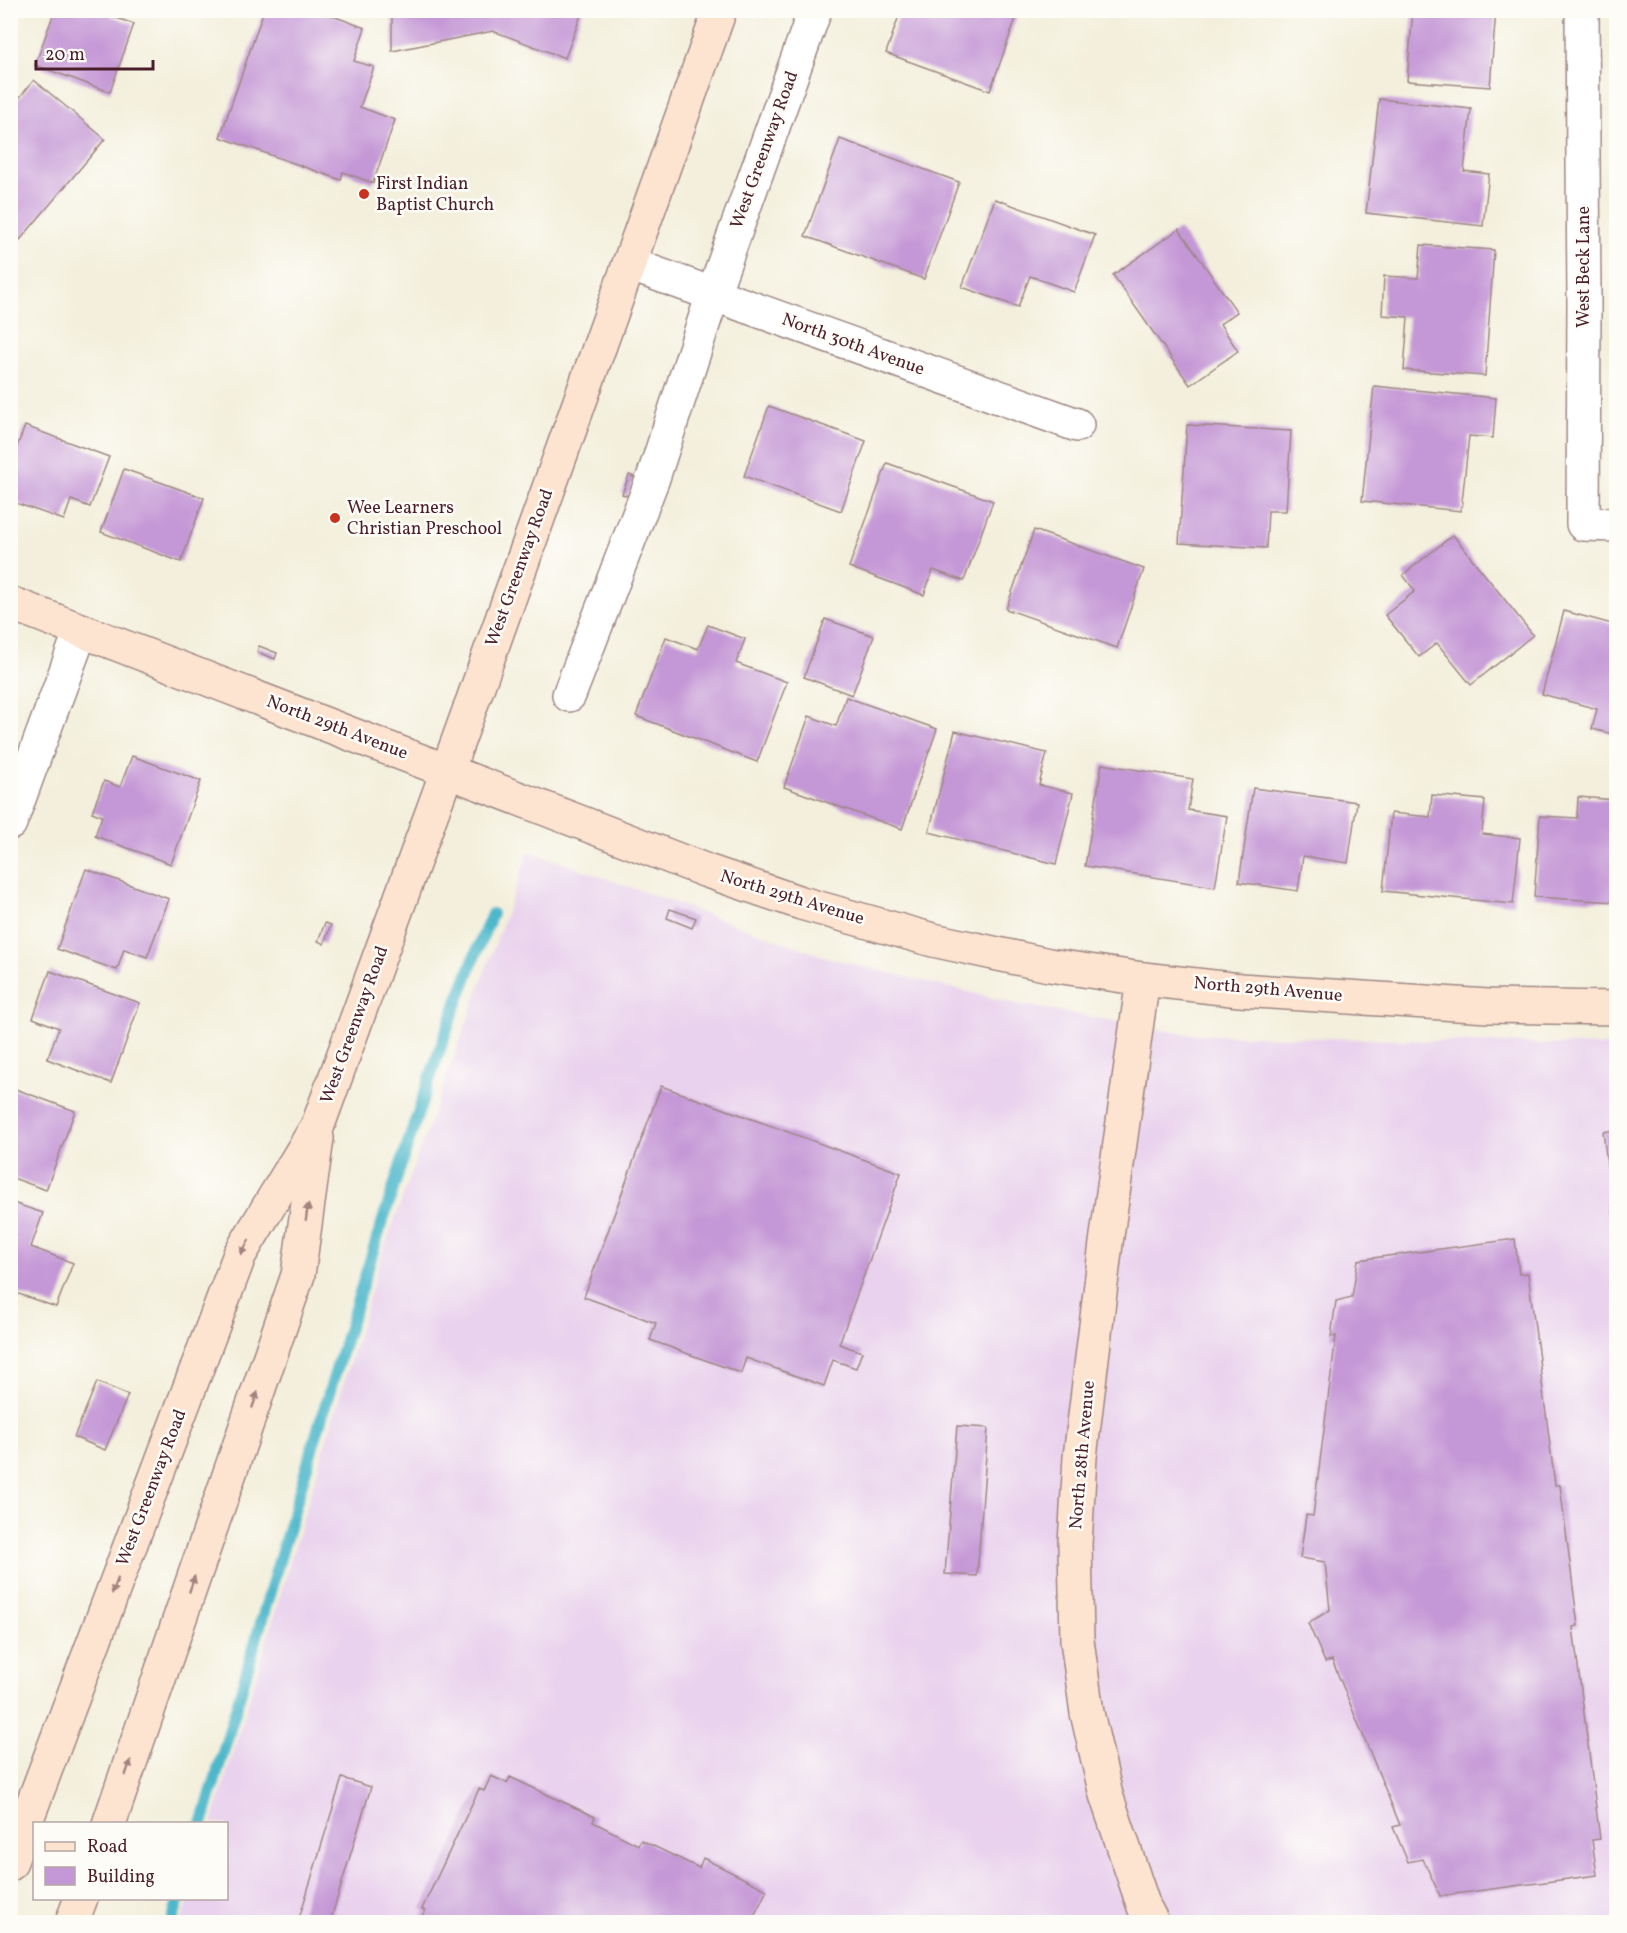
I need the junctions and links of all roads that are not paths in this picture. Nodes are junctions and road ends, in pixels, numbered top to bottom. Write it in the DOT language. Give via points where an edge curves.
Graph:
graph roads {
  1 [pos="720,10"];
  2 [pos="815,10"];
  3 [pos="1582,10"];
  4 [pos="629,264"];
  5 [pos="713,294"];
  6 [pos="1077,425"];
  7 [pos="1617,525"];
  8 [pos="10,603"];
  9 [pos="81,630"];
  10 [pos="569,695"];
  11 [pos="447,770"];
  12 [pos="10,823"];
  13 [pos="1143,979"];
  14 [pos="1617,1008"];
  15 [pos="318,1125"];
  16 [pos="109,1822"];
  17 [pos="10,1864"];
  18 [pos="81,1900"];
  19 [pos="72,1923"];
  20 [pos="1152,1923"];
  1 -- 4 [label="main road, West Greenway Road"];
  2 -- 5 [label="street, West Greenway Road"];
  3 -- 7 [label="street, West Beck Lane" via="1583,524"];
  4 -- 5 [label="street, North 30th Avenue"];
  4 -- 11 [label="main road, West Greenway Road"];
  5 -- 6 [label="street, North 30th Avenue"];
  5 -- 10 [label="street, West Greenway Road" via="653,478"];
  8 -- 9 [label="main road, North 29th Avenue"];
  9 -- 11 [label="main road, North 29th Avenue"];
  9 -- 12 [label="street"];
  11 -- 13 [label="main road, North 29th Avenue" via="707,871 819,909 1048,965"];
  11 -- 15 [label="main road, West Greenway Road"];
  13 -- 14 [label="main road, North 29th Avenue" via="1240,990 1488,1006"];
  13 -- 20 [label="main road, North 28th Avenue" via="1083,1433 1075,1544 1077,1640 1087,1713 1106,1795"];
  16 -- 15 [label="main road, West Greenway Road, one-way" via="298,1275"];
  15 -- 17 [label="main road, West Greenway Road, one-way" via="240,1254"];
  18 -- 19 [label="main road"];
}
